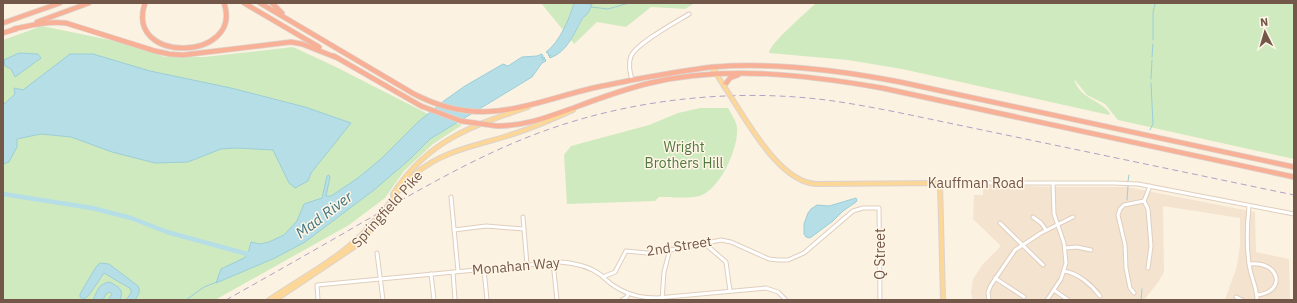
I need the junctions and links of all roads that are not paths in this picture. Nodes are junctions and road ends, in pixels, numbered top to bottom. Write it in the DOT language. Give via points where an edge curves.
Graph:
graph roads {
  1 [pos="60,3"];
  2 [pos="90,3"];
  3 [pos="145,3"];
  4 [pos="224,3"];
  5 [pos="244,3"];
  6 [pos="260,3"];
  7 [pos="272,3"];
  8 [pos="689,14"];
  9 [pos="290,20"];
  10 [pos="3,23"];
  11 [pos="14,30"];
  12 [pos="3,33"];
  13 [pos="335,57"];
  14 [pos="712,67"];
  15 [pos="717,74"];
  16 [pos="783,76"];
  17 [pos="632,80"];
  18 [pos="724,86"];
  19 [pos="584,90"];
  20 [pos="597,99"];
  21 [pos="1294,167"];
  22 [pos="1294,177"];
  23 [pos="940,183"];
  24 [pos="1053,183"];
  25 [pos="1150,186"];
  26 [pos="451,197"];
  27 [pos="1144,201"];
  28 [pos="1249,206"];
  29 [pos="879,208"];
  30 [pos="1294,214"];
  31 [pos="523,217"];
  32 [pos="1033,217"];
  33 [pos="1073,217"];
  34 [pos="1000,223"];
  35 [pos="1058,225"];
  36 [pos="524,229"];
  37 [pos="454,230"];
  38 [pos="1046,230"];
  39 [pos="704,243"];
  40 [pos="1022,245"];
  41 [pos="1065,248"];
  42 [pos="670,250"];
  43 [pos="1091,250"];
  44 [pos="377,253"];
  45 [pos="553,262"];
  46 [pos="1249,264"];
  47 [pos="527,265"];
  48 [pos="1043,265"];
  49 [pos="1148,268"];
  50 [pos="484,269"];
  51 [pos="458,271"];
  52 [pos="1064,271"];
  53 [pos="453,272"];
  54 [pos="431,274"];
  55 [pos="603,277"];
  56 [pos="996,278"];
  57 [pos="380,279"];
  58 [pos="1054,290"];
  59 [pos="730,291"];
  60 [pos="1134,293"];
  61 [pos="628,294"];
  62 [pos="1257,295"];
  63 [pos="1100,296"];
  64 [pos="1024,297"];
  65 [pos="1236,297"];
  66 [pos="662,299"];
  67 [pos="269,300"];
  68 [pos="275,300"];
  69 [pos="318,300"];
  70 [pos="383,300"];
  71 [pos="434,300"];
  72 [pos="455,300"];
  73 [pos="487,300"];
  74 [pos="557,300"];
  75 [pos="622,300"];
  76 [pos="786,300"];
  77 [pos="880,300"];
  78 [pos="943,300"];
  79 [pos="988,300"];
  80 [pos="1047,300"];
  81 [pos="1068,300"];
  82 [pos="1242,300"];
  83 [pos="1257,300"];
  1 -- 10 [label="highway"];
  2 -- 11 [label="highway"];
  3 -- 4 [label="highway" via="142,21 146,30 154,40 178,49 202,45 220,34 226,15"];
  5 -- 13 [label="highway"];
  6 -- 9 [label="highway"];
  7 -- 9 [label="highway"];
  8 -- 17 [label="street" via="638,47 631,58"];
  9 -- 19 [label="highway" via="396,84 448,108 499,112"];
  11 -- 12 [label="highway"];
  11 -- 13 [label="highway" via="45,22 66,22 169,54 291,42"];
  13 -- 20 [label="highway, bridge" via="421,106 456,120 472,123 497,126 534,122"];
  14 -- 15 [label="main road, Kauffman Road"];
  14 -- 17 [label="highway"];
  14 -- 21 [label="highway" via="772,66 865,75"];
  15 -- 16 [label="highway"];
  15 -- 18 [label="main road, Kauffman Road"];
  15 -- 20 [label="highway" via="657,81"];
  16 -- 18 [label="highway" via="734,76 728,79"];
  16 -- 22 [label="highway" via="882,88"];
  17 -- 19 [label="highway"];
  18 -- 23 [label="main road, Kauffman Road, bridge" via="773,156 793,176 804,182"];
  19 -- 67 [label="main road, Springfield Pike" via="483,123 460,132 441,144 409,173 365,232"];
  20 -- 68 [label="main road, Springfield Pike" via="509,136 456,151 433,161 410,178 362,241"];
  23 -- 24 [label="street, Kauffman Road"];
  23 -- 78 [label="main road"];
  24 -- 25 [label="street, Kauffman Road"];
  24 -- 35 [label="street" via="1054,211"];
  25 -- 27 [label="street"];
  25 -- 28 [label="street, Kauffman Road"];
  26 -- 37 [label="street"];
  27 -- 49 [label="street" via="1148,209 1151,246"];
  27 -- 60 [label="street" via="1124,205 1118,215 1125,245 1130,288"];
  28 -- 30 [label="street, Kauffman Road"];
  28 -- 46 [label="street"];
  29 -- 39 [label="street, 2nd Street" via="856,209 804,253 788,260 769,259 726,241"];
  29 -- 77 [label="street, Q Street"];
  31 -- 36 [label="street"];
  32 -- 38 [label="street"];
  33 -- 35 [label="street"];
  34 -- 40 [label="street"];
  35 -- 38 [label="street"];
  35 -- 41 [label="street"];
  36 -- 37 [label="street" via="486,226"];
  36 -- 47 [label="street"];
  37 -- 51 [label="street"];
  38 -- 40 [label="street"];
  39 -- 42 [label="street, 2nd Street"];
  39 -- 59 [label="street" via="726,262"];
  40 -- 48 [label="street"];
  40 -- 56 [label="street" via="1013,253"];
  41 -- 43 [label="street" via="1079,247"];
  41 -- 52 [label="street"];
  42 -- 55 [label="street, 2nd Street" via="647,253 626,251 615,272"];
  42 -- 66 [label="street" via="664,272"];
  44 -- 57 [label="street"];
  45 -- 47 [label="street, Monahan Way"];
  45 -- 55 [label="street, Monahan Way" via="578,264"];
  45 -- 74 [label="street"];
  46 -- 62 [label="street"];
  46 -- 62 [label="street" via="1266,265 1275,275 1276,282 1271,290"];
  47 -- 50 [label="street, Monahan Way"];
  50 -- 51 [label="street, Monahan Way"];
  50 -- 73 [label="street"];
  51 -- 53 [label="street, Monahan Way"];
  52 -- 58 [label="street"];
  52 -- 63 [label="street" via="1073,273 1089,284"];
  53 -- 54 [label="street, Monahan Way"];
  53 -- 72 [label="street"];
  54 -- 57 [label="street, Monahan Way"];
  54 -- 71 [label="street"];
  55 -- 61 [label="street, Monahan Way"];
  56 -- 64 [label="street"];
  56 -- 79 [label="street" via="989,288"];
  57 -- 69 [label="street, Monahan Way" via="317,285"];
  57 -- 70 [label="street"];
  58 -- 80 [label="street"];
  58 -- 81 [label="street"];
  59 -- 66 [label="street, Monahan Way"];
  59 -- 76 [label="street, Monahan Way" via="768,289 780,293"];
  61 -- 66 [label="street, Monahan Way"];
  61 -- 75 [label="street"];
  62 -- 83 [label="street"];
  65 -- 82 [label="street"];
}
